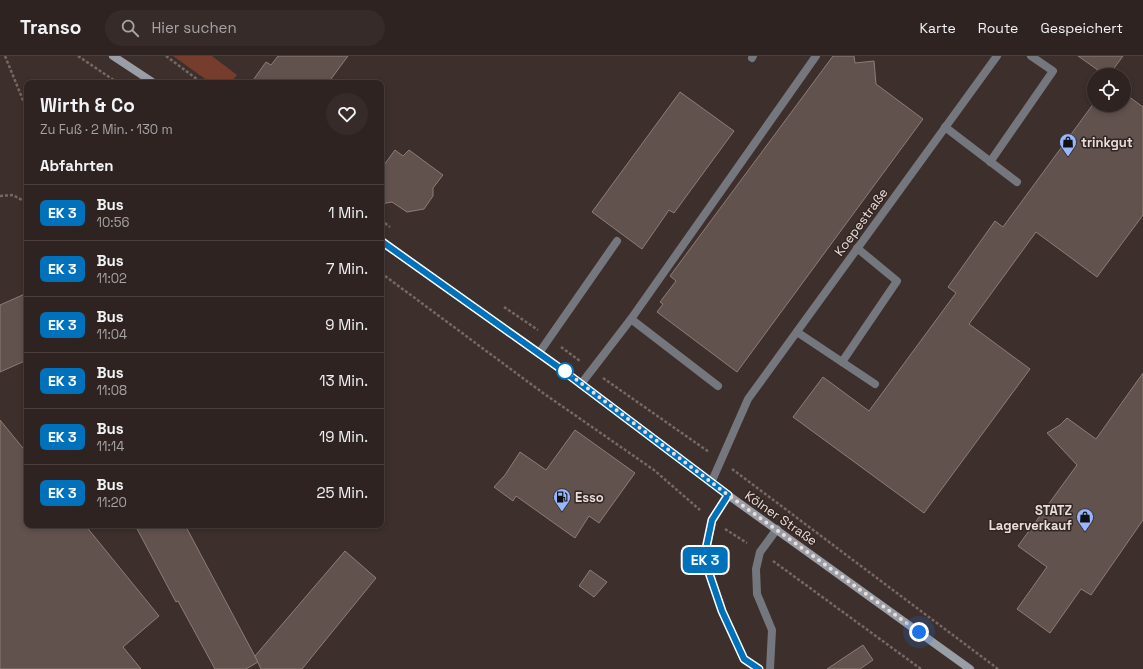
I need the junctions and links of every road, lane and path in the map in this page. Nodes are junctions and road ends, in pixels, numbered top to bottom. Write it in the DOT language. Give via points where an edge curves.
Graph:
graph roads {
  1 [pos="5,56"];
  2 [pos="78,56"];
  3 [pos="113,56"];
  4 [pos="166,56"];
  5 [pos="816,56"];
  6 [pos="997,56"];
  7 [pos="1031,56"];
  8 [pos="114,80"];
  9 [pos="149,80"];
  10 [pos="198,80"];
  11 [pos="24,103"];
  12 [pos="945,127"];
  13 [pos="990,162"];
  14 [pos="1018,182"];
  15 [pos="0,196"];
  16 [pos="24,202"];
  17 [pos="384,222"];
  18 [pos="393,229"];
  19 [pos="617,241"];
  20 [pos="384,243"];
  21 [pos="857,248"];
  22 [pos="384,276"];
  23 [pos="498,303"];
  24 [pos="632,319"];
  25 [pos="797,332"];
  26 [pos="549,338"];
  27 [pos="539,353"];
  28 [pos="842,362"];
  29 [pos="592,370"];
  30 [pos="581,384"];
  31 [pos="875,384"];
  32 [pos="718,386"];
  33 [pos="721,460"];
  34 [pos="711,483"];
  35 [pos="728,495"];
  36 [pos="712,520"];
  37 [pos="777,529"];
  38 [pos="760,552"];
  39 [pos="759,669"];
  40 [pos="770,669"];
  41 [pos="921,669"];
  42 [pos="970,669"];
  43 [pos="998,669"];
  1 -- 11 [label="path"];
  2 -- 8 [label="path"];
  3 -- 9 [label="main road"];
  4 -- 10 [label="path"];
  5 -- 24 [label="street"];
  6 -- 12 [label="street, Koepestraße"];
  7 -- 13 [label="street" via="1053,71"];
  12 -- 13 [label="street"];
  12 -- 21 [label="street, Koepestraße"];
  13 -- 14 [label="street"];
  15 -- 16 [label="path" via="13,195"];
  17 -- 18 [label="path"];
  19 -- 26 [label="street"];
  20 -- 27 [label="main road, Kölner Straße"];
  21 -- 25 [label="street, Koepestraße"];
  21 -- 28 [label="street" via="897,281"];
  22 -- 36 [label="path" via="543,393 654,470"];
  23 -- 26 [label="path"];
  24 -- 29 [label="street"];
  24 -- 32 [label="street"];
  25 -- 28 [label="street"];
  25 -- 33 [label="street, Koepestraße" via="748,399"];
  26 -- 27 [label="street"];
  26 -- 29 [label="path"];
  27 -- 30 [label="main road, Kölner Straße"];
  28 -- 31 [label="street"];
  29 -- 30 [label="street"];
  29 -- 33 [label="path"];
  30 -- 34 [label="main road, Kölner Straße"];
  33 -- 34 [label="street, Koepestraße"];
  33 -- 43 [label="path"];
  34 -- 35 [label="main road, Kölner Straße"];
  35 -- 36 [label="street"];
  35 -- 37 [label="main road, Kölner Straße"];
  36 -- 38 [label="path"];
  36 -- 39 [label="street" via="704,558 722,611 744,659"];
  37 -- 38 [label="street"];
  37 -- 42 [label="main road, Kölner Straße"];
  38 -- 40 [label="street" via="756,569 757,594 772,630"];
  38 -- 41 [label="path"];
}
